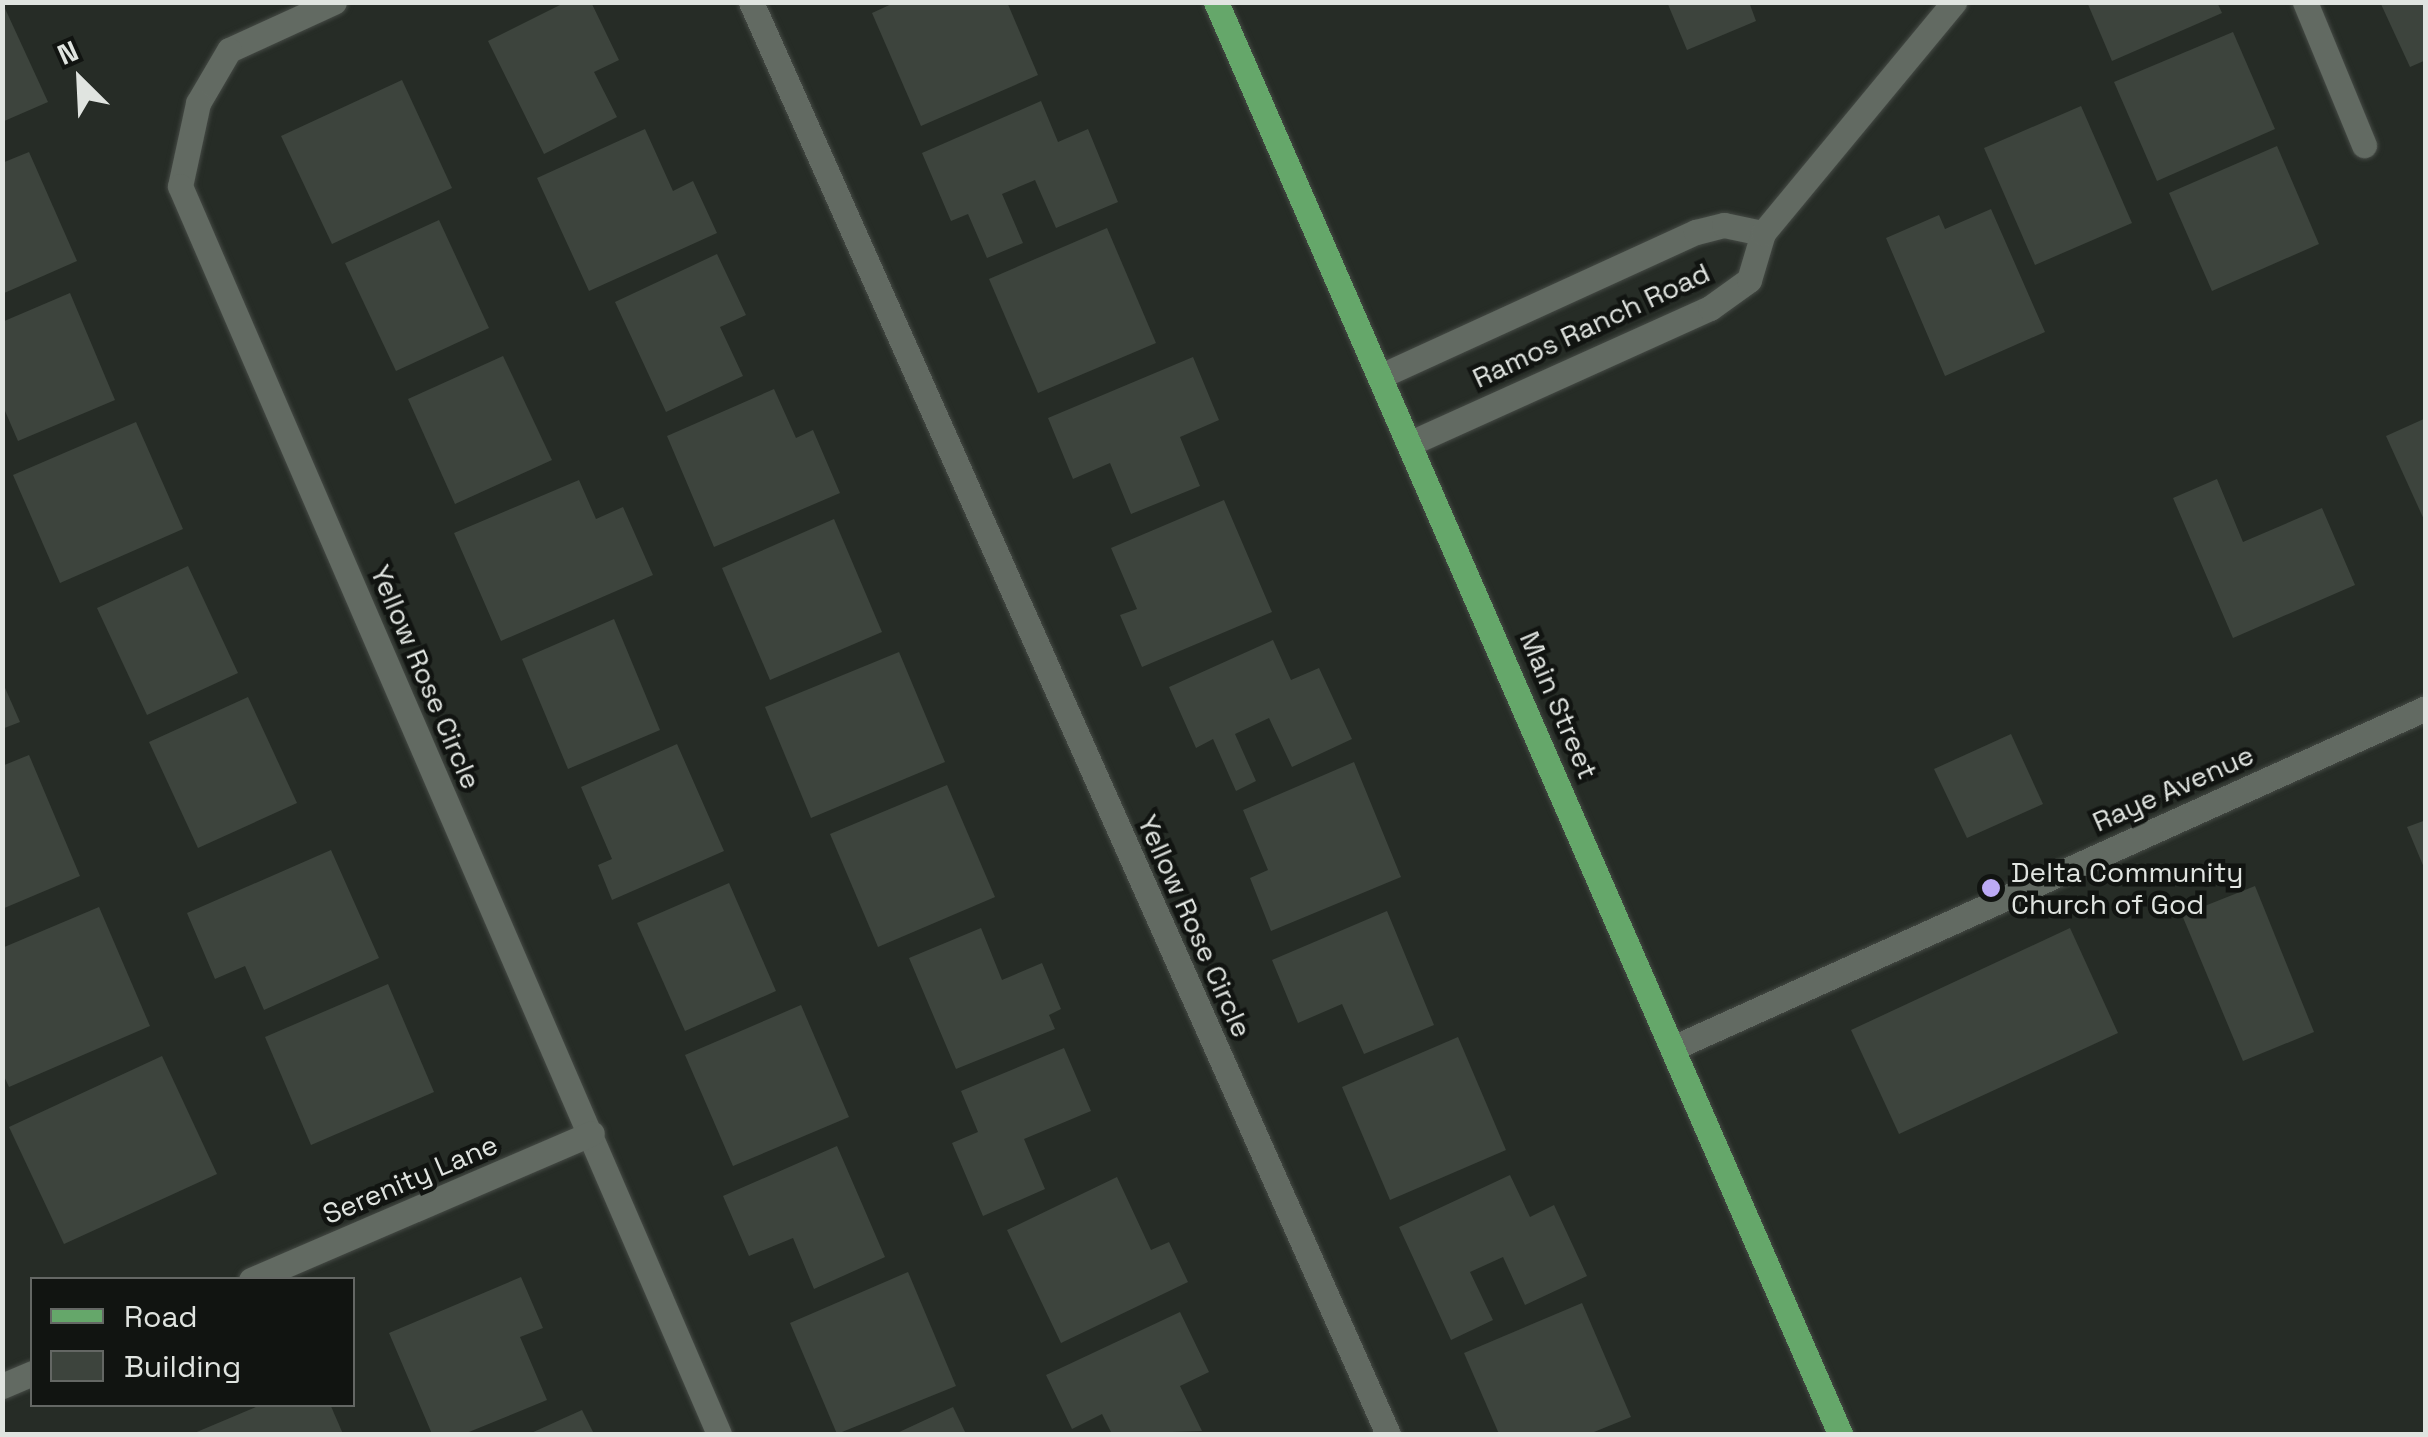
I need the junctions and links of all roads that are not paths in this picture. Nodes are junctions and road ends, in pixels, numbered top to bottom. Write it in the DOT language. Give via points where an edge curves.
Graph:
graph roads {
  1 [pos="334,2"];
  2 [pos="751,2"];
  3 [pos="1216,2"];
  4 [pos="1954,2"];
  5 [pos="2306,2"];
  6 [pos="2364,145"];
  7 [pos="1763,233"];
  8 [pos="1383,375"];
  9 [pos="1413,442"];
  10 [pos="2426,708"];
  11 [pos="1673,1048"];
  12 [pos="592,1134"];
  13 [pos="259,1277"];
  14 [pos="30,1375"];
  15 [pos="2,1386"];
  16 [pos="719,1434"];
  17 [pos="1388,1434"];
  18 [pos="1840,1434"];
  1 -- 12 [label="street, Yellow Rose Circle" via="228,50 198,103 180,186"];
  2 -- 17 [label="street, Yellow Rose Circle"];
  3 -- 8 [label="main road, Main Street"];
  4 -- 7 [label="street, Ramos Ranch Road"];
  5 -- 6 [label="street"];
  7 -- 8 [label="street, Ramos Ranch Road" via="1724,226 1696,232"];
  7 -- 9 [label="street, Ramos Ranch Road" via="1749,280 1710,308"];
  8 -- 9 [label="main road, Main Street"];
  9 -- 11 [label="main road, Main Street"];
  10 -- 11 [label="street, Raye Avenue"];
  11 -- 18 [label="main road, Main Street"];
  12 -- 13 [label="street, Serenity Lane"];
  12 -- 16 [label="street, Yellow Rose Circle"];
  14 -- 15 [label="street"];
}
